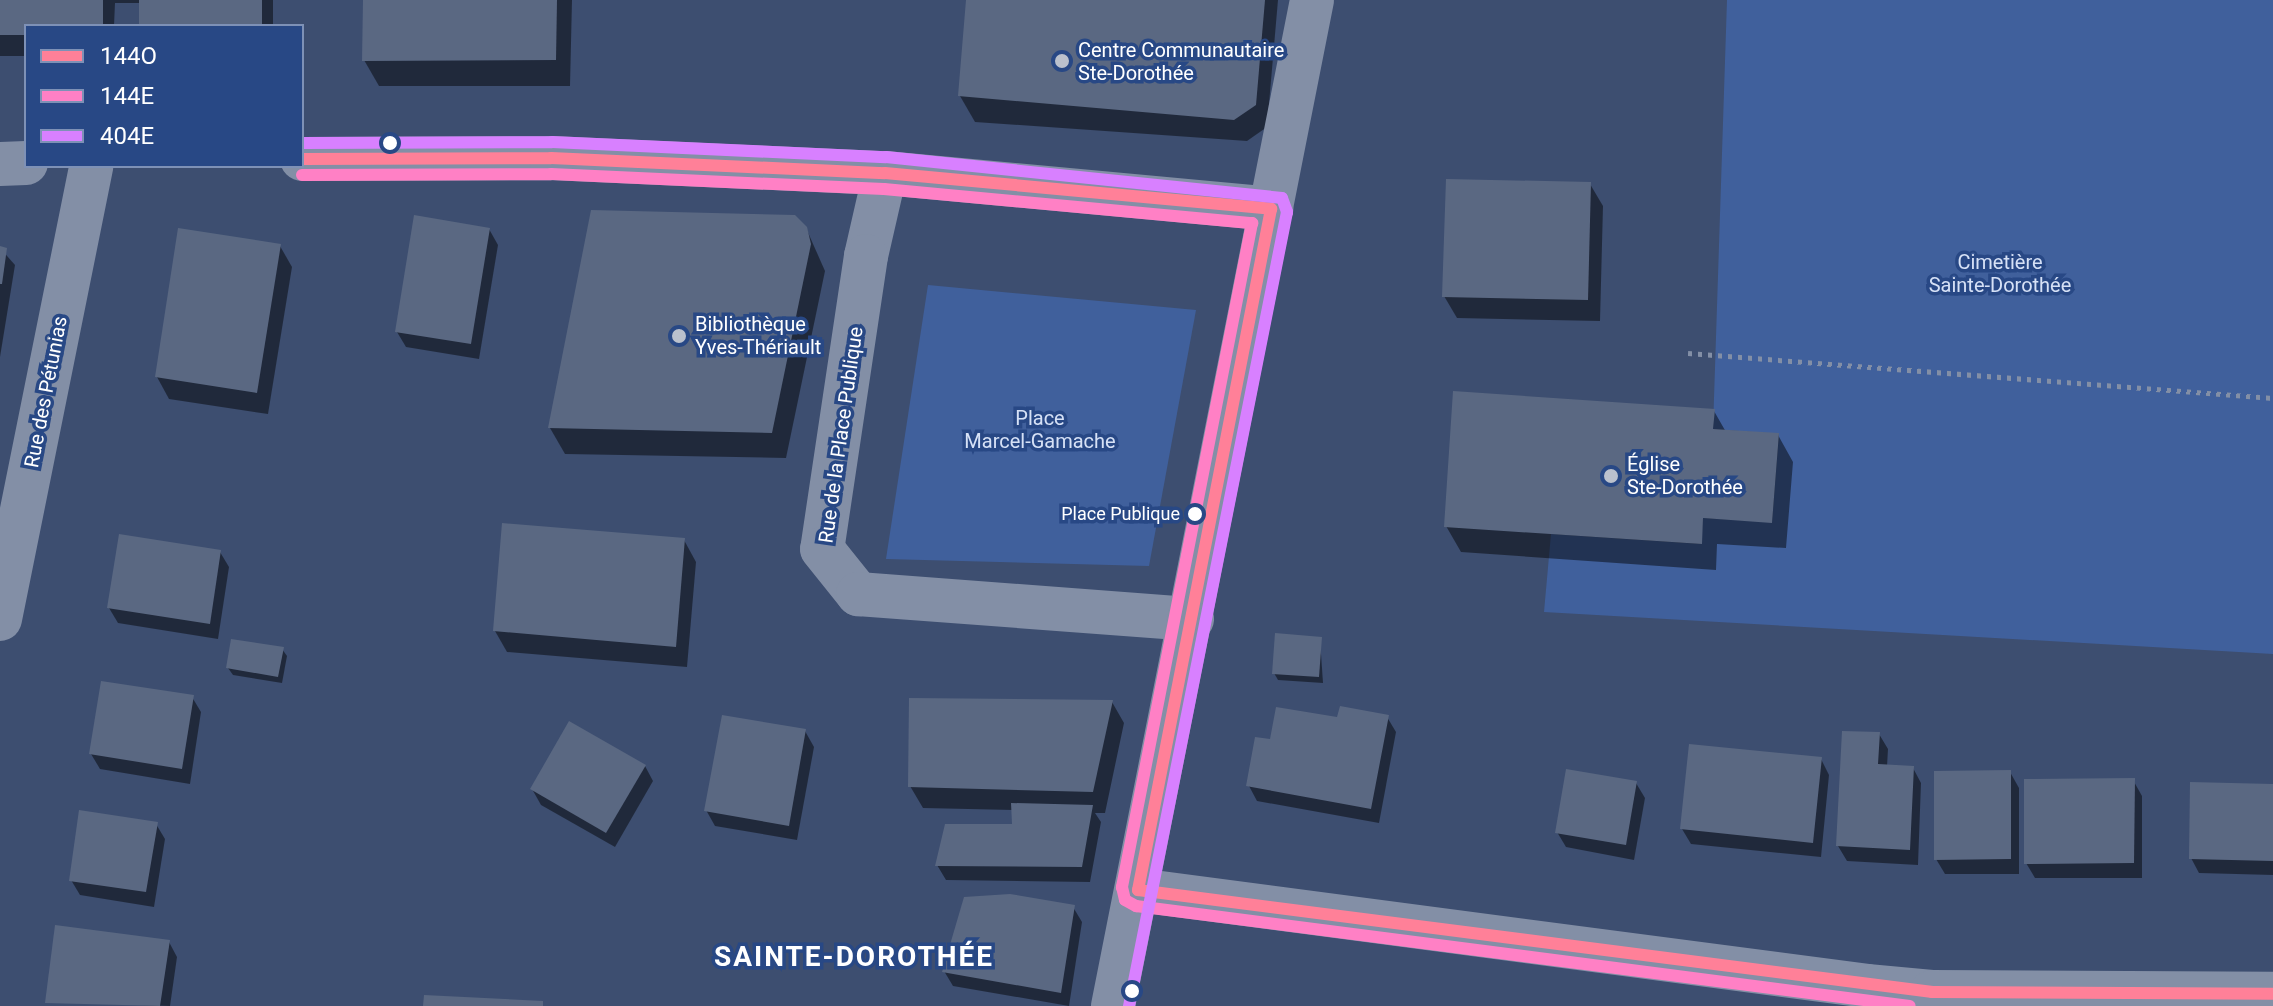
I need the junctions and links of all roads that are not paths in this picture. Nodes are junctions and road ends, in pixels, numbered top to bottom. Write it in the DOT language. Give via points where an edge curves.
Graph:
graph roads {
  1 [pos="1312,0"];
  2 [pos="304,159"];
  3 [pos="24,163"];
  4 [pos="0,164"];
  5 [pos="91,168"];
  6 [pos="885,173"];
  7 [pos="1271,209"];
  8 [pos="0,619"];
  9 [pos="1192,619"];
  10 [pos="1138,890"];
  11 [pos="2273,994"];
  12 [pos="1932,999"];
  13 [pos="1113,1006"];
  1 -- 7 [label="street"];
  2 -- 6 [label="street" via="551,158"];
  3 -- 4 [label="street"];
  5 -- 8 [label="street, Rue des Pétunias"];
  6 -- 7 [label="street"];
  6 -- 9 [label="street, Rue de la Place Publique" via="866,256 822,549 858,594"];
  7 -- 9 [label="street"];
  9 -- 10 [label="street"];
  10 -- 12 [label="street"];
  10 -- 13 [label="street"];
  11 -- 12 [label="street"];
}
